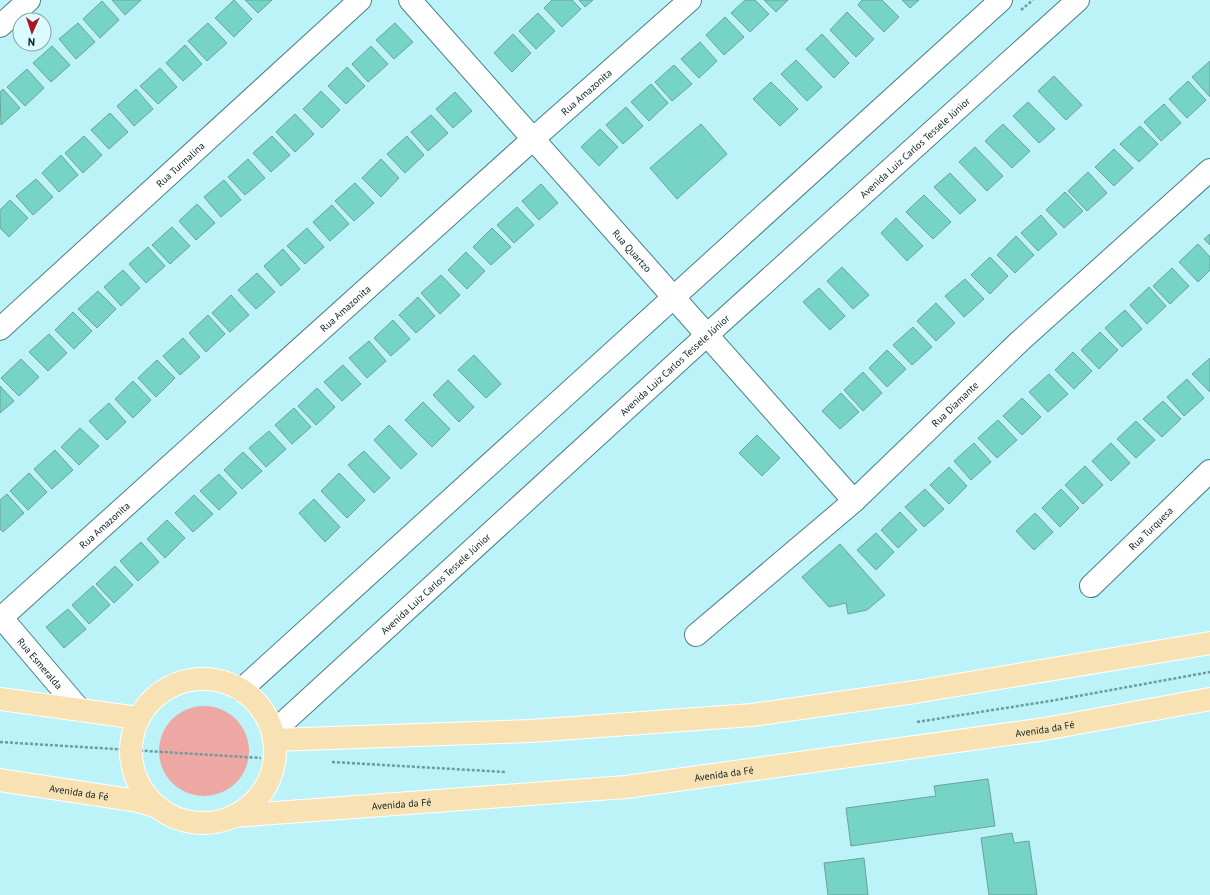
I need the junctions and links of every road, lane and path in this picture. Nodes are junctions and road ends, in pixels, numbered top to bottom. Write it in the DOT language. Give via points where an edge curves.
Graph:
graph roads {
  1 [pos="29,0"];
  2 [pos="360,0"];
  3 [pos="410,0"];
  4 [pos="690,0"];
  5 [pos="1001,0"];
  6 [pos="1078,0"];
  7 [pos="0,26"];
  8 [pos="533,138"];
  9 [pos="1210,170"];
  10 [pos="673,296"];
  11 [pos="0,329"];
  12 [pos="707,335"];
  13 [pos="1210,471"];
  14 [pos="854,501"];
  15 [pos="1092,586"];
  16 [pos="1,617"];
  17 [pos="696,635"];
  18 [pos="1210,643"];
  19 [pos="241,690"];
  20 [pos="0,699"];
  21 [pos="1210,699"];
  22 [pos="80,710"];
  23 [pos="138,718"];
  24 [pos="274,736"];
  25 [pos="0,780"];
  26 [pos="158,808"];
  27 [pos="234,816"];
  1 -- 7 [label="street"];
  2 -- 11 [label="street, Rua Turmalina"];
  3 -- 8 [label="street, Rua Quartzo"];
  4 -- 8 [label="street, Rua Amazonita"];
  5 -- 10 [label="street"];
  6 -- 12 [label="street, Avenida Luiz Carlos Tessele Júnior"];
  8 -- 10 [label="street, Rua Quartzo"];
  8 -- 16 [label="street, Rua Amazonita"];
  9 -- 14 [label="street, Rua Diamante" via="1020,341"];
  10 -- 12 [label="street, Rua Quartzo"];
  10 -- 19 [label="street"];
  12 -- 14 [label="street, Rua Quartzo"];
  12 -- 24 [label="street, Avenida Luiz Carlos Tessele Júnior"];
  13 -- 15 [label="street, Rua Turquesa"];
  14 -- 17 [label="street, Rua Diamante"];
  16 -- 22 [label="street, Rua Esmeralda"];
  18 -- 24 [label="main road" via="922,691 752,714 531,731"];
  19 -- 23 [label="main road" via="223,682 203,679 184,681 165,689 149,702"];
  19 -- 24 [label="main road" via="261,708"];
  20 -- 22 [label="main road"];
  21 -- 27 [label="main road, Avenida da Fé" via="1039,730 626,787"];
  22 -- 23 [label="main road"];
  23 -- 26 [label="main road" via="131,751 135,776 144,793"];
  24 -- 27 [label="main road" via="275,759 262,792 250,805"];
  25 -- 26 [label="main road, Avenida da Fé" via="138,801"];
  26 -- 27 [label="main road" via="176,817 195,822 215,822"];
}
